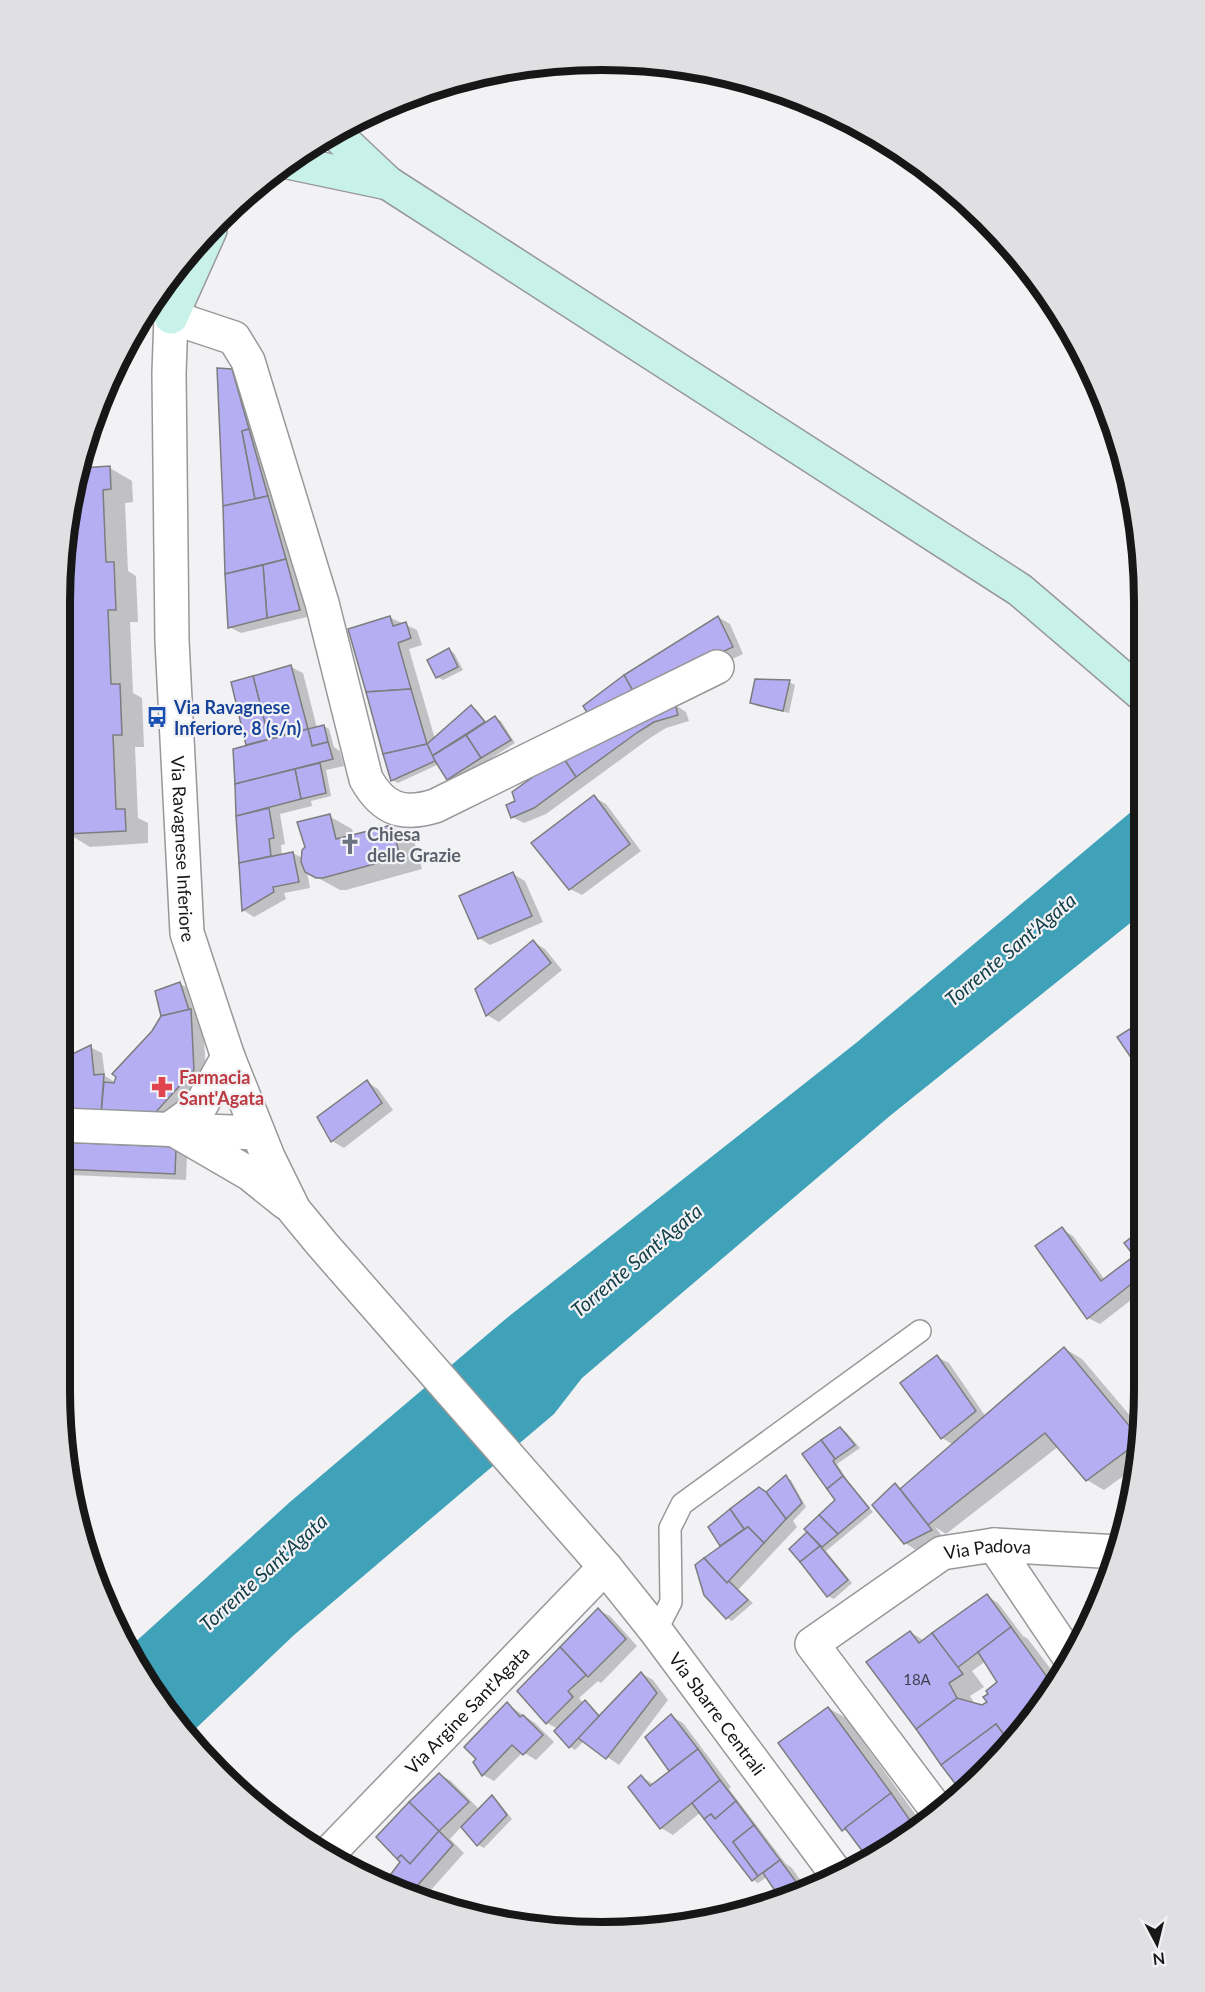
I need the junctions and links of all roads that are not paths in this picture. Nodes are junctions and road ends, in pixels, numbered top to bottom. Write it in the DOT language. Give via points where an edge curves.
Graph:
graph roads {
  1 [pos="342,139"];
  2 [pos="301,165"];
  3 [pos="388,183"];
  4 [pos="197,259"];
  5 [pos="168,296"];
  6 [pos="171,317"];
  7 [pos="717,667"];
  8 [pos="1134,687"];
  9 [pos="228,1057"];
  10 [pos="70,1125"];
  11 [pos="171,1128"];
  12 [pos="258,1133"];
  13 [pos="294,1210"];
  14 [pos="920,1331"];
  15 [pos="994,1545"];
  16 [pos="1109,1551"];
  17 [pos="600,1561"];
  18 [pos="656,1631"];
  19 [pos="1066,1651"];
  20 [pos="933,1806"];
  21 [pos="333,1848"];
  22 [pos="834,1869"];
  1 -- 3 [label="main road"];
  2 -- 3 [label="main road"];
  3 -- 8 [label="main road" via="1020,590"];
  4 -- 6 [label="main road"];
  5 -- 6 [label="main road"];
  6 -- 7 [label="street" via="234,338 248,362 321,603 366,779 386,805 402,811 435,806"];
  6 -- 9 [label="street, Via Ravagnese Inferiore" via="172,641 187,933"];
  9 -- 11 [label="street" via="200,1107"];
  9 -- 12 [label="street, Via Ravagnese Inferiore"];
  10 -- 11 [label="street"];
  11 -- 12 [label="street"];
  11 -- 13 [label="street" via="250,1174"];
  12 -- 13 [label="street, Via Ravagnese Inferiore"];
  13 -- 17 [label="street, Via Ravagnese Inferiore"];
  14 -- 18 [label="lane" via="681,1504 670,1528 671,1602"];
  15 -- 16 [label="street, Via Padova"];
  15 -- 19 [label="street"];
  15 -- 20 [label="street, Via Padova" via="942,1553 812,1644"];
  17 -- 18 [label="street, Via Sbarre Centrali"];
  17 -- 21 [label="street, Via Argine Sant'Agata"];
  18 -- 22 [label="street, Via Sbarre Centrali"];
}
